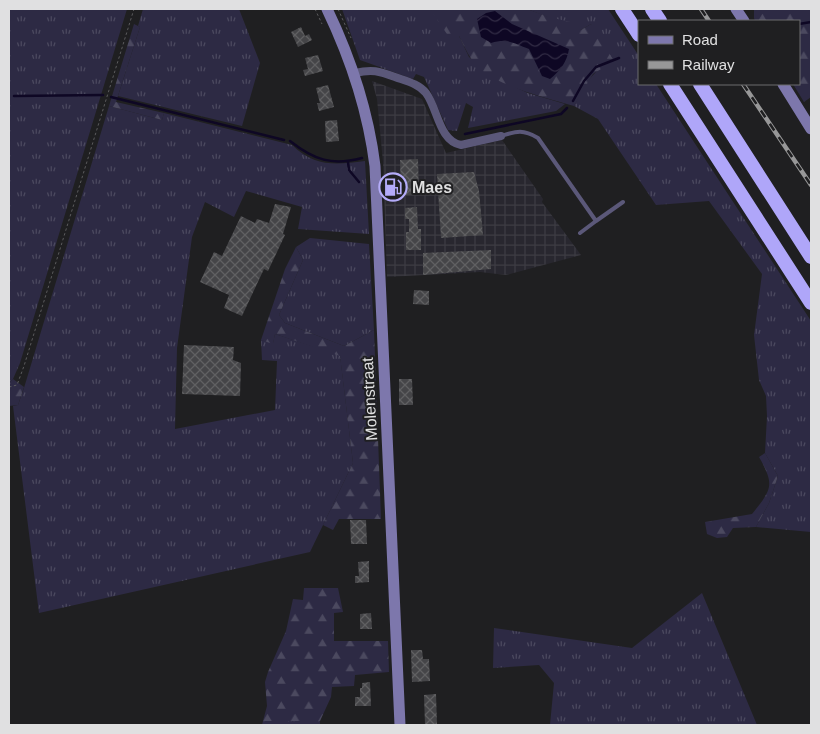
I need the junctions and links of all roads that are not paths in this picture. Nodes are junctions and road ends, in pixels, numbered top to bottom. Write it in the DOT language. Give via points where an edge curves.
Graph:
graph roads {
  1 [pos="327,9"];
  2 [pos="622,9"];
  3 [pos="652,9"];
  4 [pos="736,9"];
  5 [pos="659,20"];
  6 [pos="743,20"];
  7 [pos="638,33"];
  8 [pos="354,73"];
  9 [pos="671,85"];
  10 [pos="701,85"];
  11 [pos="784,85"];
  12 [pos="811,129"];
  13 [pos="501,136"];
  14 [pos="623,202"];
  15 [pos="596,222"];
  16 [pos="580,233"];
  17 [pos="811,257"];
  18 [pos="811,303"];
  19 [pos="400,725"];
  1 -- 8 [label="main road, Molenstraat"];
  2 -- 7 [label="highway"];
  3 -- 5 [label="highway"];
  4 -- 6 [label="main road"];
  8 -- 13 [label="street" via="380,71 419,87 426,93 446,134 455,144"];
  8 -- 19 [label="main road, Molenstraat" via="370,132 375,175"];
  9 -- 18 [label="highway"];
  10 -- 17 [label="highway"];
  11 -- 12 [label="main road"];
  13 -- 15 [label="lane" via="517,131 528,132 538,138"];
  14 -- 15 [label="lane"];
  15 -- 16 [label="lane"];
}
